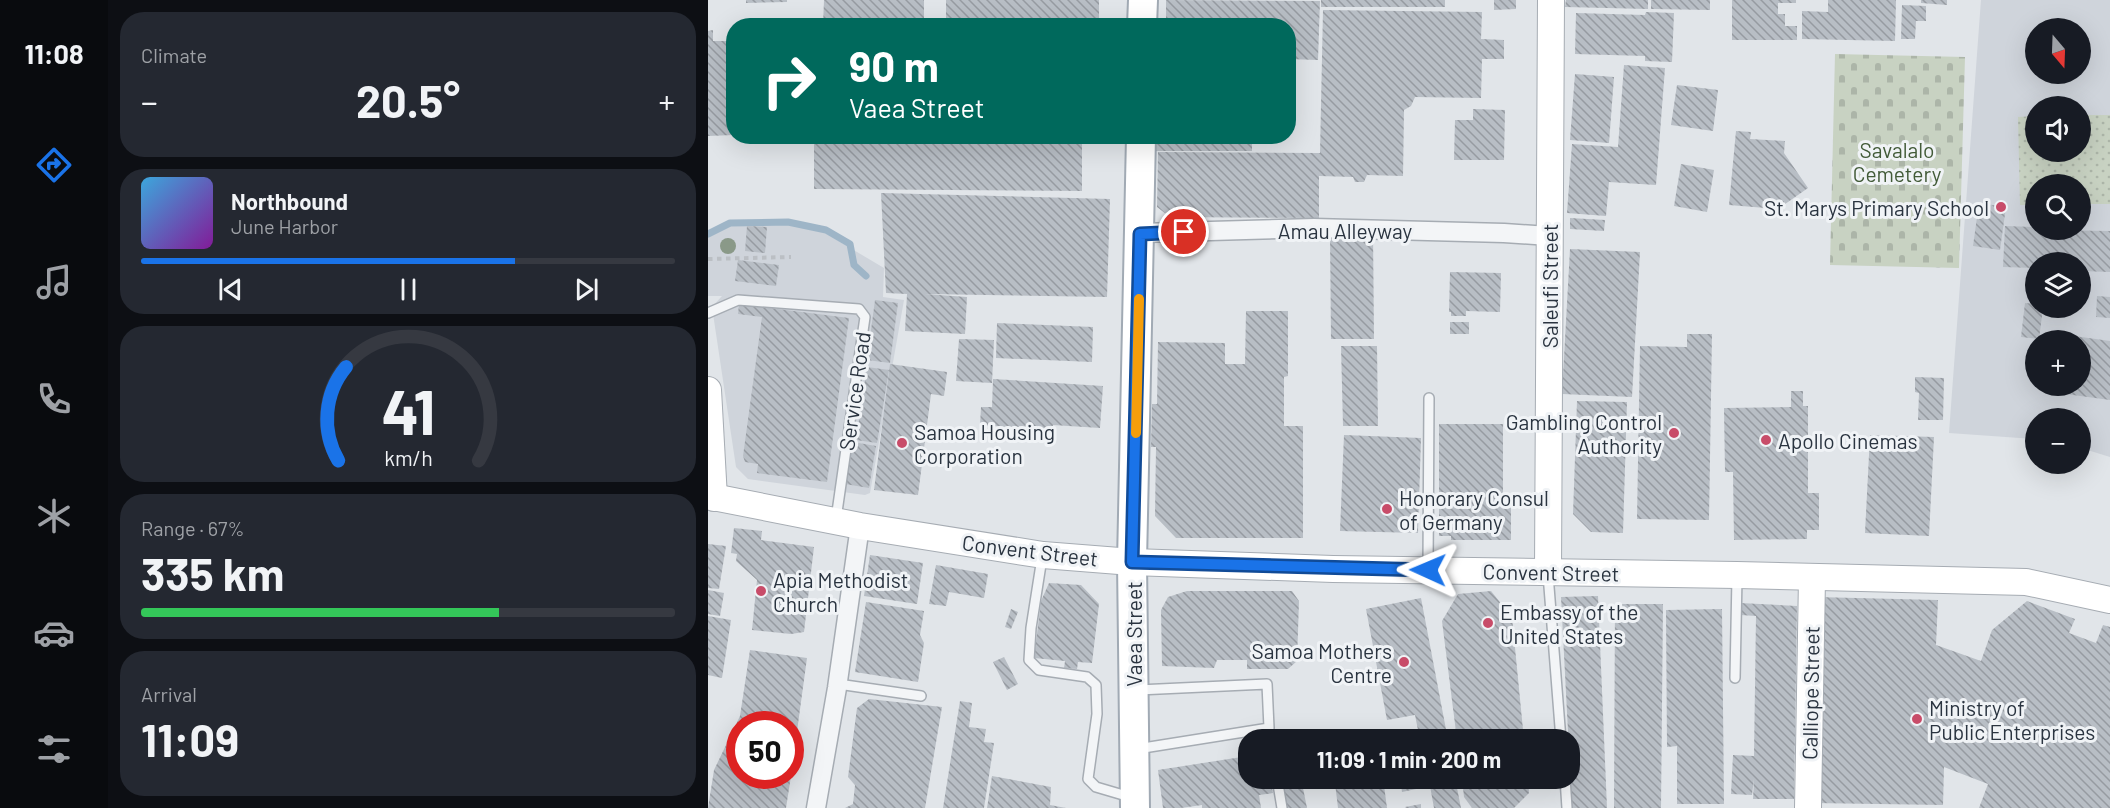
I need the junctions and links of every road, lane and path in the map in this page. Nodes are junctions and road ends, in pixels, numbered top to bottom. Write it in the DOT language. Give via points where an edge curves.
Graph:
graph roads {
  1 [pos="1143,0"];
  2 [pos="1551,0"];
  3 [pos="1142,18"];
  4 [pos="1141,144"];
  5 [pos="1140,234"];
  6 [pos="1549,236"];
  7 [pos="791,257"];
  8 [pos="708,259"];
  9 [pos="708,313"];
  10 [pos="708,390"];
  11 [pos="1429,398"];
  12 [pos="711,497"];
  13 [pos="835,521"];
  14 [pos="860,526"];
  15 [pos="1042,555"];
  16 [pos="1132,562"];
  17 [pos="1428,570"];
  18 [pos="1548,572"];
  19 [pos="1737,575"];
  20 [pos="1812,578"];
  21 [pos="2110,600"];
  22 [pos="1736,678"];
  23 [pos="838,684"];
  24 [pos="1133,691"];
  25 [pos="921,696"];
  26 [pos="1269,728"];
  27 [pos="1561,729"];
  28 [pos="1134,749"];
  29 [pos="1279,789"];
  30 [pos="1565,789"];
  31 [pos="1135,803"];
  32 [pos="816,808"];
  33 [pos="1282,808"];
  34 [pos="1567,808"];
  35 [pos="1808,808"];
  1 -- 3 [label="main road"];
  2 -- 6 [label="main road, Saleufi Street"];
  4 -- 5 [label="main road, Vaea Street"];
  5 -- 6 [label="street, Amau Alleyway" via="1314,228"];
  5 -- 16 [label="main road, Vaea Street"];
  6 -- 18 [label="main road, Saleufi Street"];
  7 -- 8 [label="path"];
  9 -- 13 [label="lane, Service Road" via="738,300 859,309 865,317"];
  10 -- 12 [label="main road"];
  11 -- 17 [label="lane"];
  12 -- 13 [label="main road, Convent Street"];
  13 -- 14 [label="main road, Convent Street"];
  14 -- 15 [label="main road, Convent Street"];
  14 -- 23 [label="street"];
  15 -- 16 [label="main road, Convent Street"];
  15 -- 31 [label="lane" via="1029,660 1039,670 1087,677 1096,686 1097,714 1088,778 1096,787"];
  16 -- 17 [label="main road, Convent Street"];
  16 -- 24 [label="main road, Vaea Street"];
  17 -- 18 [label="main road, Convent Street"];
  18 -- 19 [label="main road, Convent Street"];
  18 -- 27 [label="lane"];
  19 -- 20 [label="main road, Convent Street"];
  19 -- 22 [label="lane"];
  20 -- 21 [label="main road, Convent Street" via="2026,582"];
  20 -- 35 [label="main road, Calliope Street"];
  23 -- 25 [label="lane"];
  23 -- 32 [label="street"];
  24 -- 26 [label="lane" via="1267,684"];
  24 -- 28 [label="main road, Vaea Street"];
  26 -- 28 [label="lane"];
  28 -- 31 [label="main road, Vaea Street"];
  29 -- 33 [label="lane"];
  30 -- 34 [label="lane"];
}
